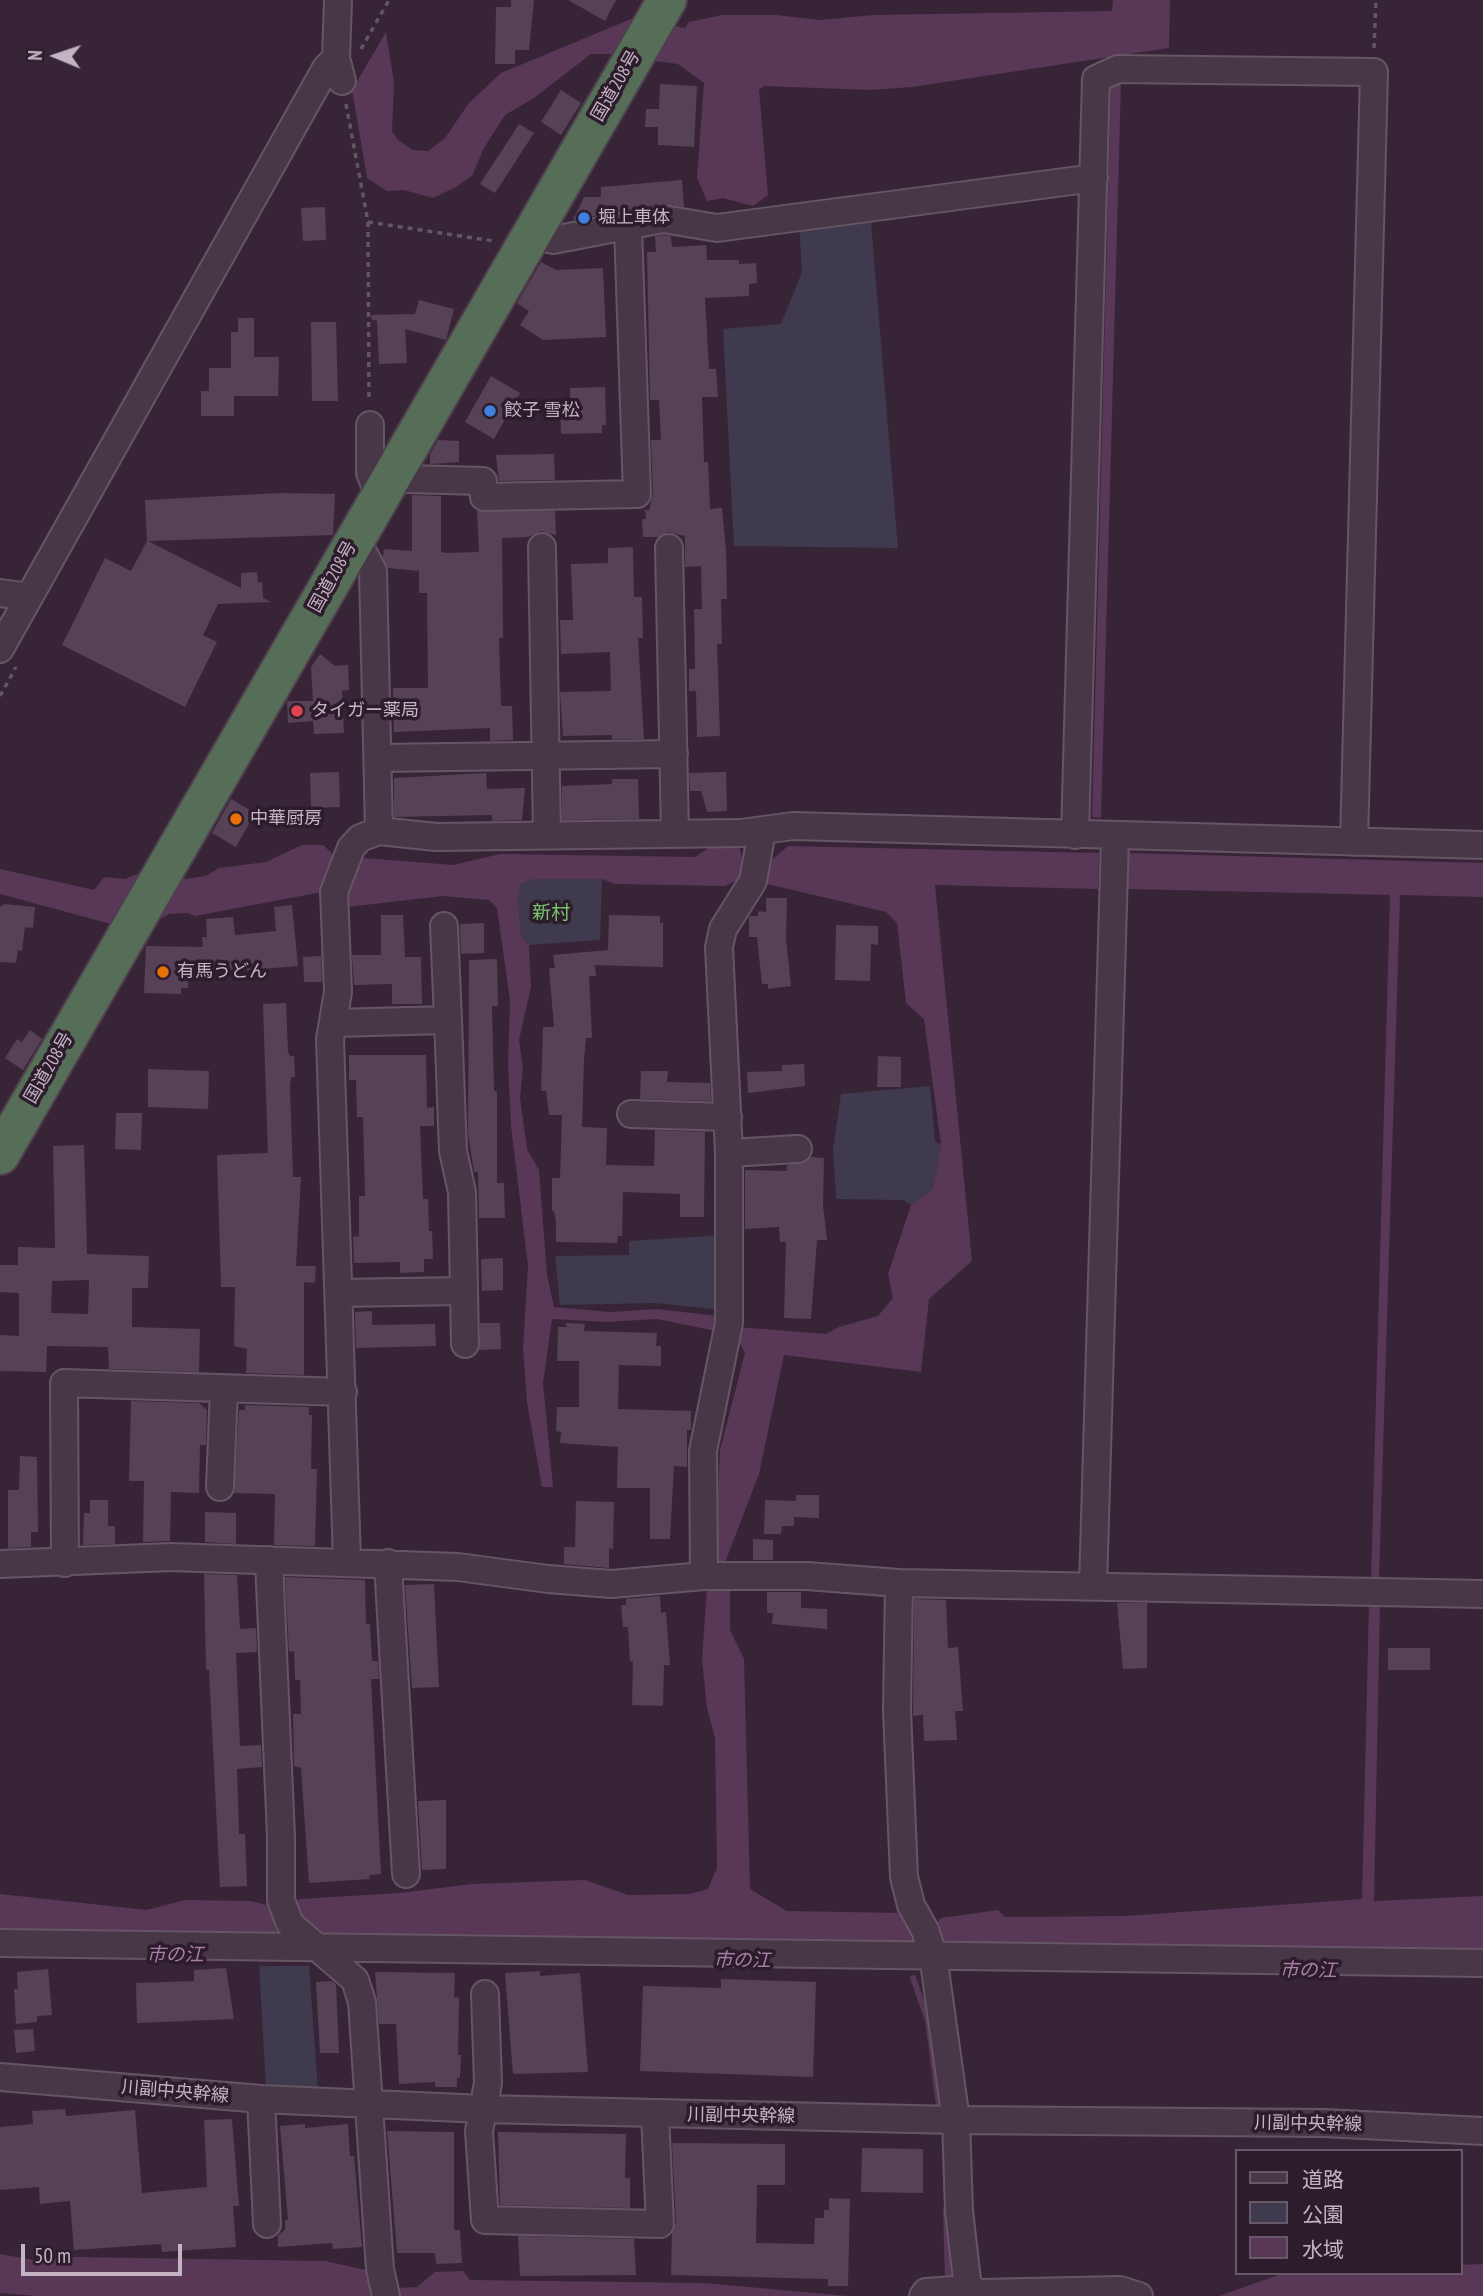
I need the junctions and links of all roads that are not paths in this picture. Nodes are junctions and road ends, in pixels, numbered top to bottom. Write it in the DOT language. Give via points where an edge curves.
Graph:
graph roads {
  1 [pos="338,0"];
  2 [pos="667,0"];
  3 [pos="1094,178"];
  4 [pos="628,226"];
  5 [pos="525,242"];
  6 [pos="370,425"];
  7 [pos="386,481"];
  8 [pos="355,538"];
  9 [pos="542,547"];
  10 [pos="669,548"];
  11 [pos="0,593"];
  12 [pos="29,597"];
  13 [pos="0,649"];
  14 [pos="674,754"];
  15 [pos="546,756"];
  16 [pos="378,758"];
  17 [pos="379,831"];
  18 [pos="762,831"];
  19 [pos="675,834"];
  20 [pos="547,835"];
  21 [pos="1075,835"];
  22 [pos="1115,836"];
  23 [pos="1354,842"];
  24 [pos="1483,845"];
  25 [pos="444,926"];
  26 [pos="448,1020"];
  27 [pos="333,1023"];
  28 [pos="631,1114"];
  29 [pos="728,1117"];
  30 [pos="798,1149"];
  31 [pos="729,1153"];
  32 [pos="0,1155"];
  33 [pos="464,1291"];
  34 [pos="339,1293"];
  35 [pos="465,1344"];
  36 [pos="224,1389"];
  37 [pos="343,1392"];
  38 [pos="220,1487"];
  39 [pos="269,1560"];
  40 [pos="347,1561"];
  41 [pos="65,1563"];
  42 [pos="388,1563"];
  43 [pos="0,1564"];
  44 [pos="713,1576"];
  45 [pos="900,1583"];
  46 [pos="1093,1587"];
  47 [pos="1483,1594"];
  48 [pos="406,1874"];
  49 [pos="0,1943"];
  50 [pos="314,1946"];
  51 [pos="931,1952"];
  52 [pos="1483,1963"];
  53 [pos="485,1994"];
  54 [pos="0,2077"];
  55 [pos="261,2099"];
  56 [pos="369,2105"];
  57 [pos="483,2109"];
  58 [pos="655,2115"];
  59 [pos="956,2120"];
  60 [pos="1483,2131"];
  61 [pos="267,2224"];
  62 [pos="968,2289"];
  63 [pos="385,2293"];
  64 [pos="923,2296"];
  65 [pos="1139,2296"];
  1 -- 12 [label="street" via="339,70 326,68"];
  2 -- 5 [label="highway, 国道208号"];
  3 -- 4 [label="street" via="717,228 663,219"];
  3 -- 21 [label="street"];
  3 -- 23 [label="street" via="1096,79 1118,69 1374,72"];
  4 -- 5 [label="street"];
  4 -- 7 [label="street" via="637,494 484,498 483,481"];
  5 -- 7 [label="highway, 国道208号"];
  6 -- 7 [label="street" via="370,473"];
  7 -- 8 [label="highway, 国道208号"];
  8 -- 16 [label="street" via="373,571"];
  8 -- 32 [label="highway, 国道208号"];
  9 -- 15 [label="street"];
  10 -- 14 [label="street"];
  11 -- 12 [label="street"];
  12 -- 13 [label="street"];
  14 -- 15 [label="street"];
  14 -- 19 [label="street"];
  15 -- 16 [label="street"];
  15 -- 20 [label="street"];
  16 -- 17 [label="street"];
  17 -- 20 [label="street" via="436,837"];
  17 -- 27 [label="street" via="360,838 351,848 334,892 338,992"];
  18 -- 19 [label="street"];
  18 -- 21 [label="street" via="793,826"];
  18 -- 29 [label="street" via="755,871 723,929 719,947"];
  19 -- 20 [label="street"];
  21 -- 22 [label="street"];
  22 -- 23 [label="street"];
  22 -- 46 [label="street"];
  23 -- 24 [label="street"];
  25 -- 26 [label="street"];
  26 -- 27 [label="street"];
  26 -- 33 [label="street" via="453,1151 462,1192"];
  27 -- 34 [label="street"];
  28 -- 29 [label="street"];
  29 -- 31 [label="street"];
  30 -- 31 [label="street"];
  31 -- 44 [label="street" via="729,1329 703,1451"];
  33 -- 34 [label="street"];
  33 -- 35 [label="street"];
  34 -- 37 [label="street"];
  36 -- 37 [label="street"];
  36 -- 38 [label="street"];
  36 -- 41 [label="street" via="64,1383"];
  37 -- 40 [label="street"];
  39 -- 40 [label="street"];
  39 -- 41 [label="street" via="171,1557"];
  39 -- 50 [label="street" via="286,1912"];
  40 -- 42 [label="street"];
  41 -- 43 [label="street"];
  42 -- 44 [label="street" via="611,1584"];
  42 -- 48 [label="street"];
  44 -- 45 [label="street" via="807,1576"];
  45 -- 46 [label="street"];
  45 -- 51 [label="street" via="897,1711 904,1877"];
  46 -- 47 [label="street"];
  49 -- 50 [label="street"];
  50 -- 51 [label="street"];
  50 -- 56 [label="street" via="355,1980 362,2002"];
  51 -- 52 [label="street"];
  51 -- 59 [label="street"];
  53 -- 57 [label="street" via="488,2083"];
  54 -- 55 [label="street, 川副中央幹線"];
  55 -- 56 [label="street, 川副中央幹線"];
  55 -- 61 [label="street"];
  56 -- 57 [label="street, 川副中央幹線"];
  56 -- 63 [label="street"];
  57 -- 58 [label="street, 川副中央幹線"];
  57 -- 58 [label="street" via="479,2131 485,2220 660,2224"];
  58 -- 59 [label="street, 川副中央幹線"];
  59 -- 60 [label="street, 川副中央幹線" via="1324,2123"];
  59 -- 62 [label="street"];
  62 -- 64 [label="street"];
  62 -- 65 [label="street" via="981,2293 1120,2290"];
}
